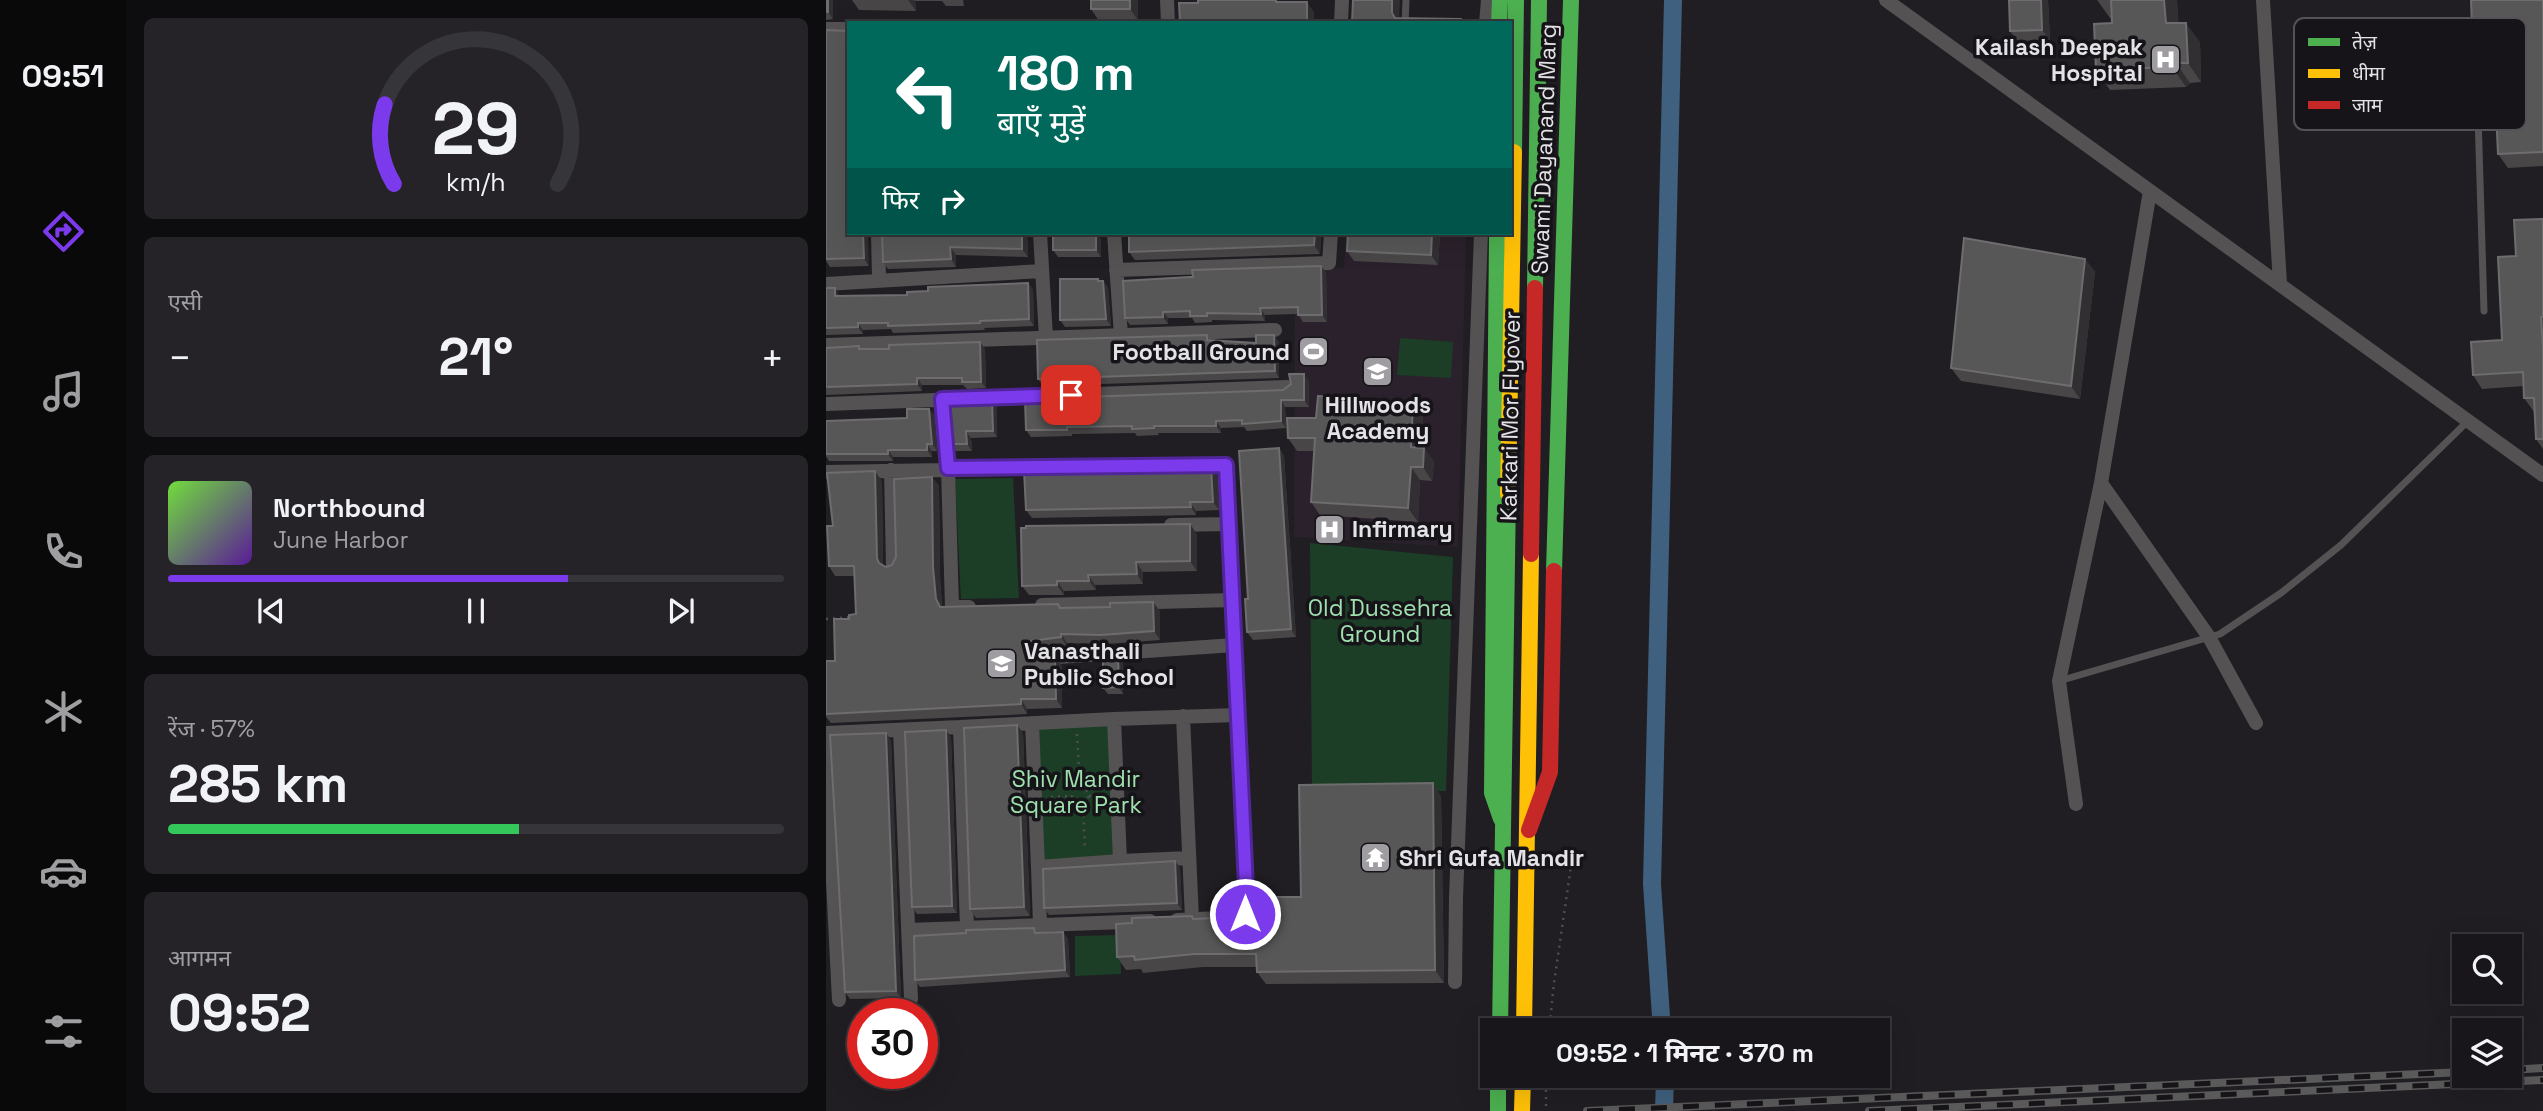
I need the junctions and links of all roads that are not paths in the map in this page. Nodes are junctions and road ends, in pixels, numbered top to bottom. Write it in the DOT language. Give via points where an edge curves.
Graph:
graph roads {
  1 [pos="1167,0"];
  2 [pos="1342,0"];
  3 [pos="1406,0"];
  4 [pos="1488,0"];
  5 [pos="1500,0"];
  6 [pos="1516,0"];
  7 [pos="1539,0"];
  8 [pos="1571,0"];
  9 [pos="1886,0"];
  10 [pos="2263,0"];
  11 [pos="1168,21"];
  12 [pos="1341,21"];
  13 [pos="1405,21"];
  14 [pos="1486,21"];
  15 [pos="1499,21"];
  16 [pos="826,29"];
  17 [pos="847,30"];
  18 [pos="2479,130"];
  19 [pos="2150,191"];
  20 [pos="878,235"];
  21 [pos="1040,235"];
  22 [pos="1114,235"];
  23 [pos="1331,235"];
  24 [pos="1481,235"];
  25 [pos="1497,235"];
  26 [pos="1116,270"];
  27 [pos="1042,271"];
  28 [pos="879,279"];
  29 [pos="826,284"];
  30 [pos="2280,284"];
  31 [pos="2484,311"];
  32 [pos="1275,330"];
  33 [pos="1121,336"];
  34 [pos="1046,338"];
  35 [pos="826,345"];
  36 [pos="1287,387"];
  37 [pos="942,399"];
  38 [pos="826,404"];
  39 [pos="2468,421"];
  40 [pos="948,468"];
  41 [pos="891,470"];
  42 [pos="826,471"];
  43 [pos="2543,475"];
  44 [pos="2101,483"];
  45 [pos="1229,524"];
  46 [pos="1160,525"];
  47 [pos="893,567"];
  48 [pos="1233,600"];
  49 [pos="1033,605"];
  50 [pos="979,607"];
  51 [pos="2209,638"];
  52 [pos="1235,645"];
  53 [pos="1043,658"];
  54 [pos="2059,681"];
  55 [pos="1237,715"];
  56 [pos="1184,716"];
  57 [pos="1114,719"];
  58 [pos="1032,723"];
  59 [pos="2256,723"];
  60 [pos="960,727"];
  61 [pos="900,730"];
  62 [pos="826,733"];
  63 [pos="826,743"];
  64 [pos="2076,804"];
  65 [pos="1502,824"];
  66 [pos="1528,833"];
  67 [pos="1189,858"];
  68 [pos="1120,861"];
  69 [pos="1038,867"];
  70 [pos="1265,916"];
  71 [pos="1240,917"];
  72 [pos="1192,919"];
  73 [pos="1040,925"];
  74 [pos="967,927"];
  75 [pos="908,930"];
  76 [pos="831,943"];
  77 [pos="1455,982"];
  78 [pos="911,998"];
  79 [pos="839,1000"];
  80 [pos="1500,1018"];
  81 [pos="1524,1018"];
  82 [pos="1498,1088"];
  83 [pos="1522,1088"];
  84 [pos="1498,1111"];
  85 [pos="1521,1111"];
  1 -- 11 [label="street"];
  2 -- 12 [label="street"];
  3 -- 13 [label="lane"];
  4 -- 14 [label="street"];
  5 -- 15 [label="main road"];
  6 -- 65 [label="main road, Karkari Mor Flyover"];
  7 -- 66 [label="main road, Karkari Mor Flyover"];
  8 -- 66 [label="main road, Swami Dayanand Marg" via="1550,772"];
  9 -- 19 [label="street"];
  10 -- 30 [label="street"];
  16 -- 17 [label="street"];
  18 -- 31 [label="lane"];
  19 -- 30 [label="street"];
  19 -- 44 [label="street"];
  20 -- 28 [label="street"];
  21 -- 27 [label="street"];
  22 -- 26 [label="street"];
  23 -- 26 [label="street" via="1329,263"];
  24 -- 77 [label="street"];
  25 -- 65 [label="main road, Swami Dayanand Marg" via="1492,793"];
  26 -- 33 [label="street"];
  27 -- 28 [label="street"];
  27 -- 34 [label="street"];
  28 -- 29 [label="street"];
  30 -- 39 [label="street"];
  32 -- 33 [label="street"];
  33 -- 34 [label="street"];
  34 -- 35 [label="street"];
  36 -- 37 [label="street"];
  37 -- 38 [label="street"];
  37 -- 40 [label="street"];
  39 -- 43 [label="street"];
  39 -- 51 [label="lane" via="2341,545 2281,593"];
  40 -- 41 [label="street"];
  40 -- 45 [label="street" via="1226,465"];
  40 -- 50 [label="street" via="953,607"];
  41 -- 42 [label="street"];
  41 -- 47 [label="street"];
  44 -- 51 [label="street"];
  44 -- 54 [label="street"];
  45 -- 46 [label="street"];
  45 -- 48 [label="street"];
  48 -- 49 [label="street"];
  48 -- 52 [label="street"];
  51 -- 54 [label="lane"];
  51 -- 59 [label="street"];
  52 -- 53 [label="street"];
  52 -- 55 [label="street"];
  54 -- 64 [label="street"];
  55 -- 56 [label="street"];
  55 -- 71 [label="street" via="1247,908"];
  56 -- 57 [label="street"];
  56 -- 67 [label="street"];
  57 -- 58 [label="street"];
  57 -- 68 [label="street"];
  58 -- 60 [label="street"];
  58 -- 69 [label="street"];
  60 -- 61 [label="street"];
  60 -- 74 [label="street"];
  61 -- 62 [label="street"];
  61 -- 75 [label="street"];
  63 -- 76 [label="street"];
  65 -- 80 [label="main road"];
  66 -- 81 [label="main road"];
  67 -- 68 [label="street"];
  67 -- 72 [label="street"];
  68 -- 69 [label="street"];
  69 -- 73 [label="street"];
  70 -- 71 [label="street"];
  71 -- 72 [label="street"];
  72 -- 73 [label="street"];
  73 -- 74 [label="street"];
  74 -- 75 [label="street"];
  75 -- 78 [label="street"];
  76 -- 79 [label="street"];
  82 -- 84 [label="main road"];
  83 -- 85 [label="main road"];
}
